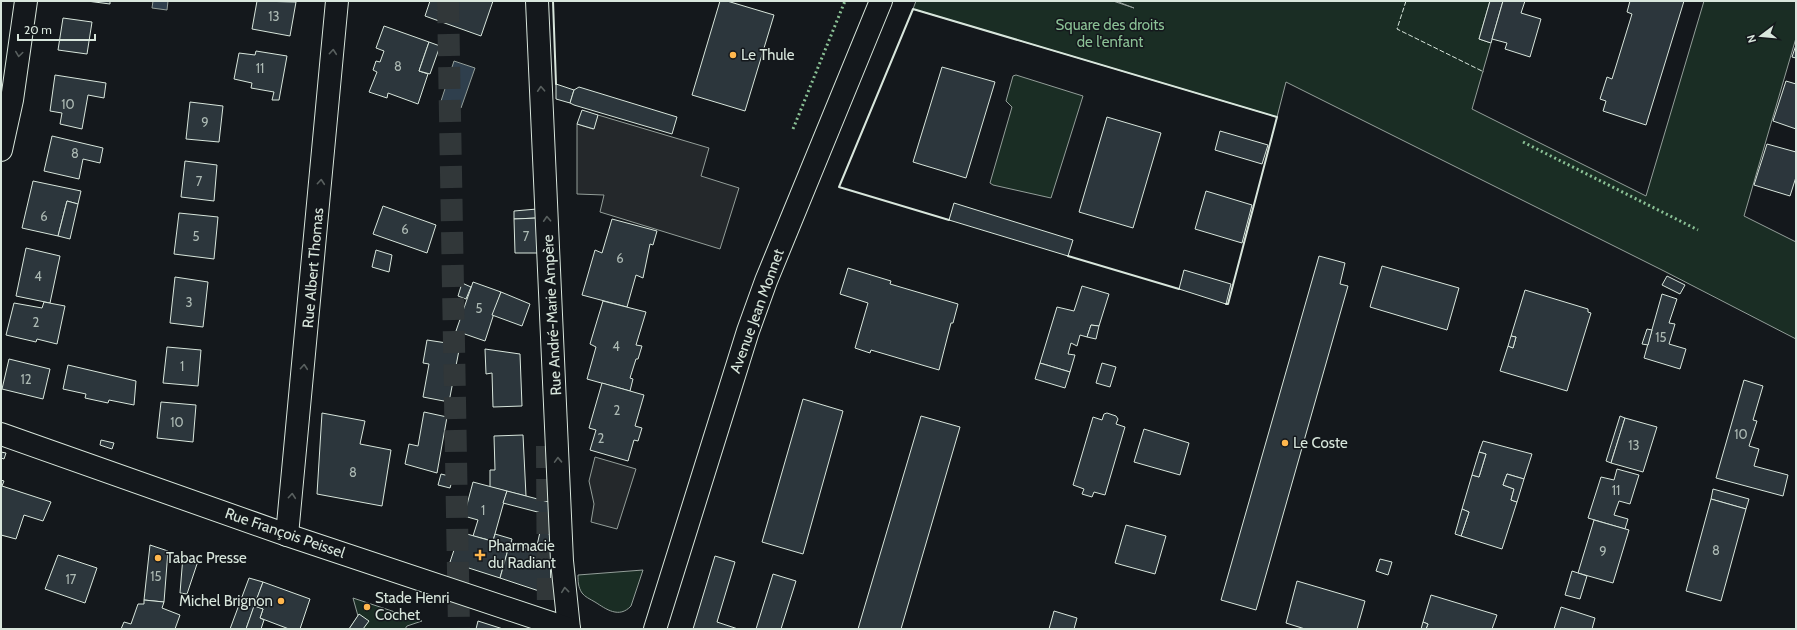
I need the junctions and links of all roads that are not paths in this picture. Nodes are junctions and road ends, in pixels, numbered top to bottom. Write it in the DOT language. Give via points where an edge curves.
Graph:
graph roads {
  1 [pos="26,1"];
  2 [pos="337,1"];
  3 [pos="537,1"];
  4 [pos="881,1"];
  5 [pos="1,150"];
  6 [pos="1,434"];
  7 [pos="287,535"];
  8 [pos="569,629"];
  9 [pos="655,629"];
  1 -- 5 [label="street, one-way" via="12,100"];
  7 -- 2 [label="street, Rue Albert Thomas, one-way"];
  8 -- 3 [label="street, Rue André-Marie Ampère, one-way" via="561,538"];
  4 -- 9 [label="street, Avenue Jean Monnet" via="748,331"];
  6 -- 7 [label="street, Rue François Peissel"];
  7 -- 8 [label="street, Rue François Peissel"];
}
